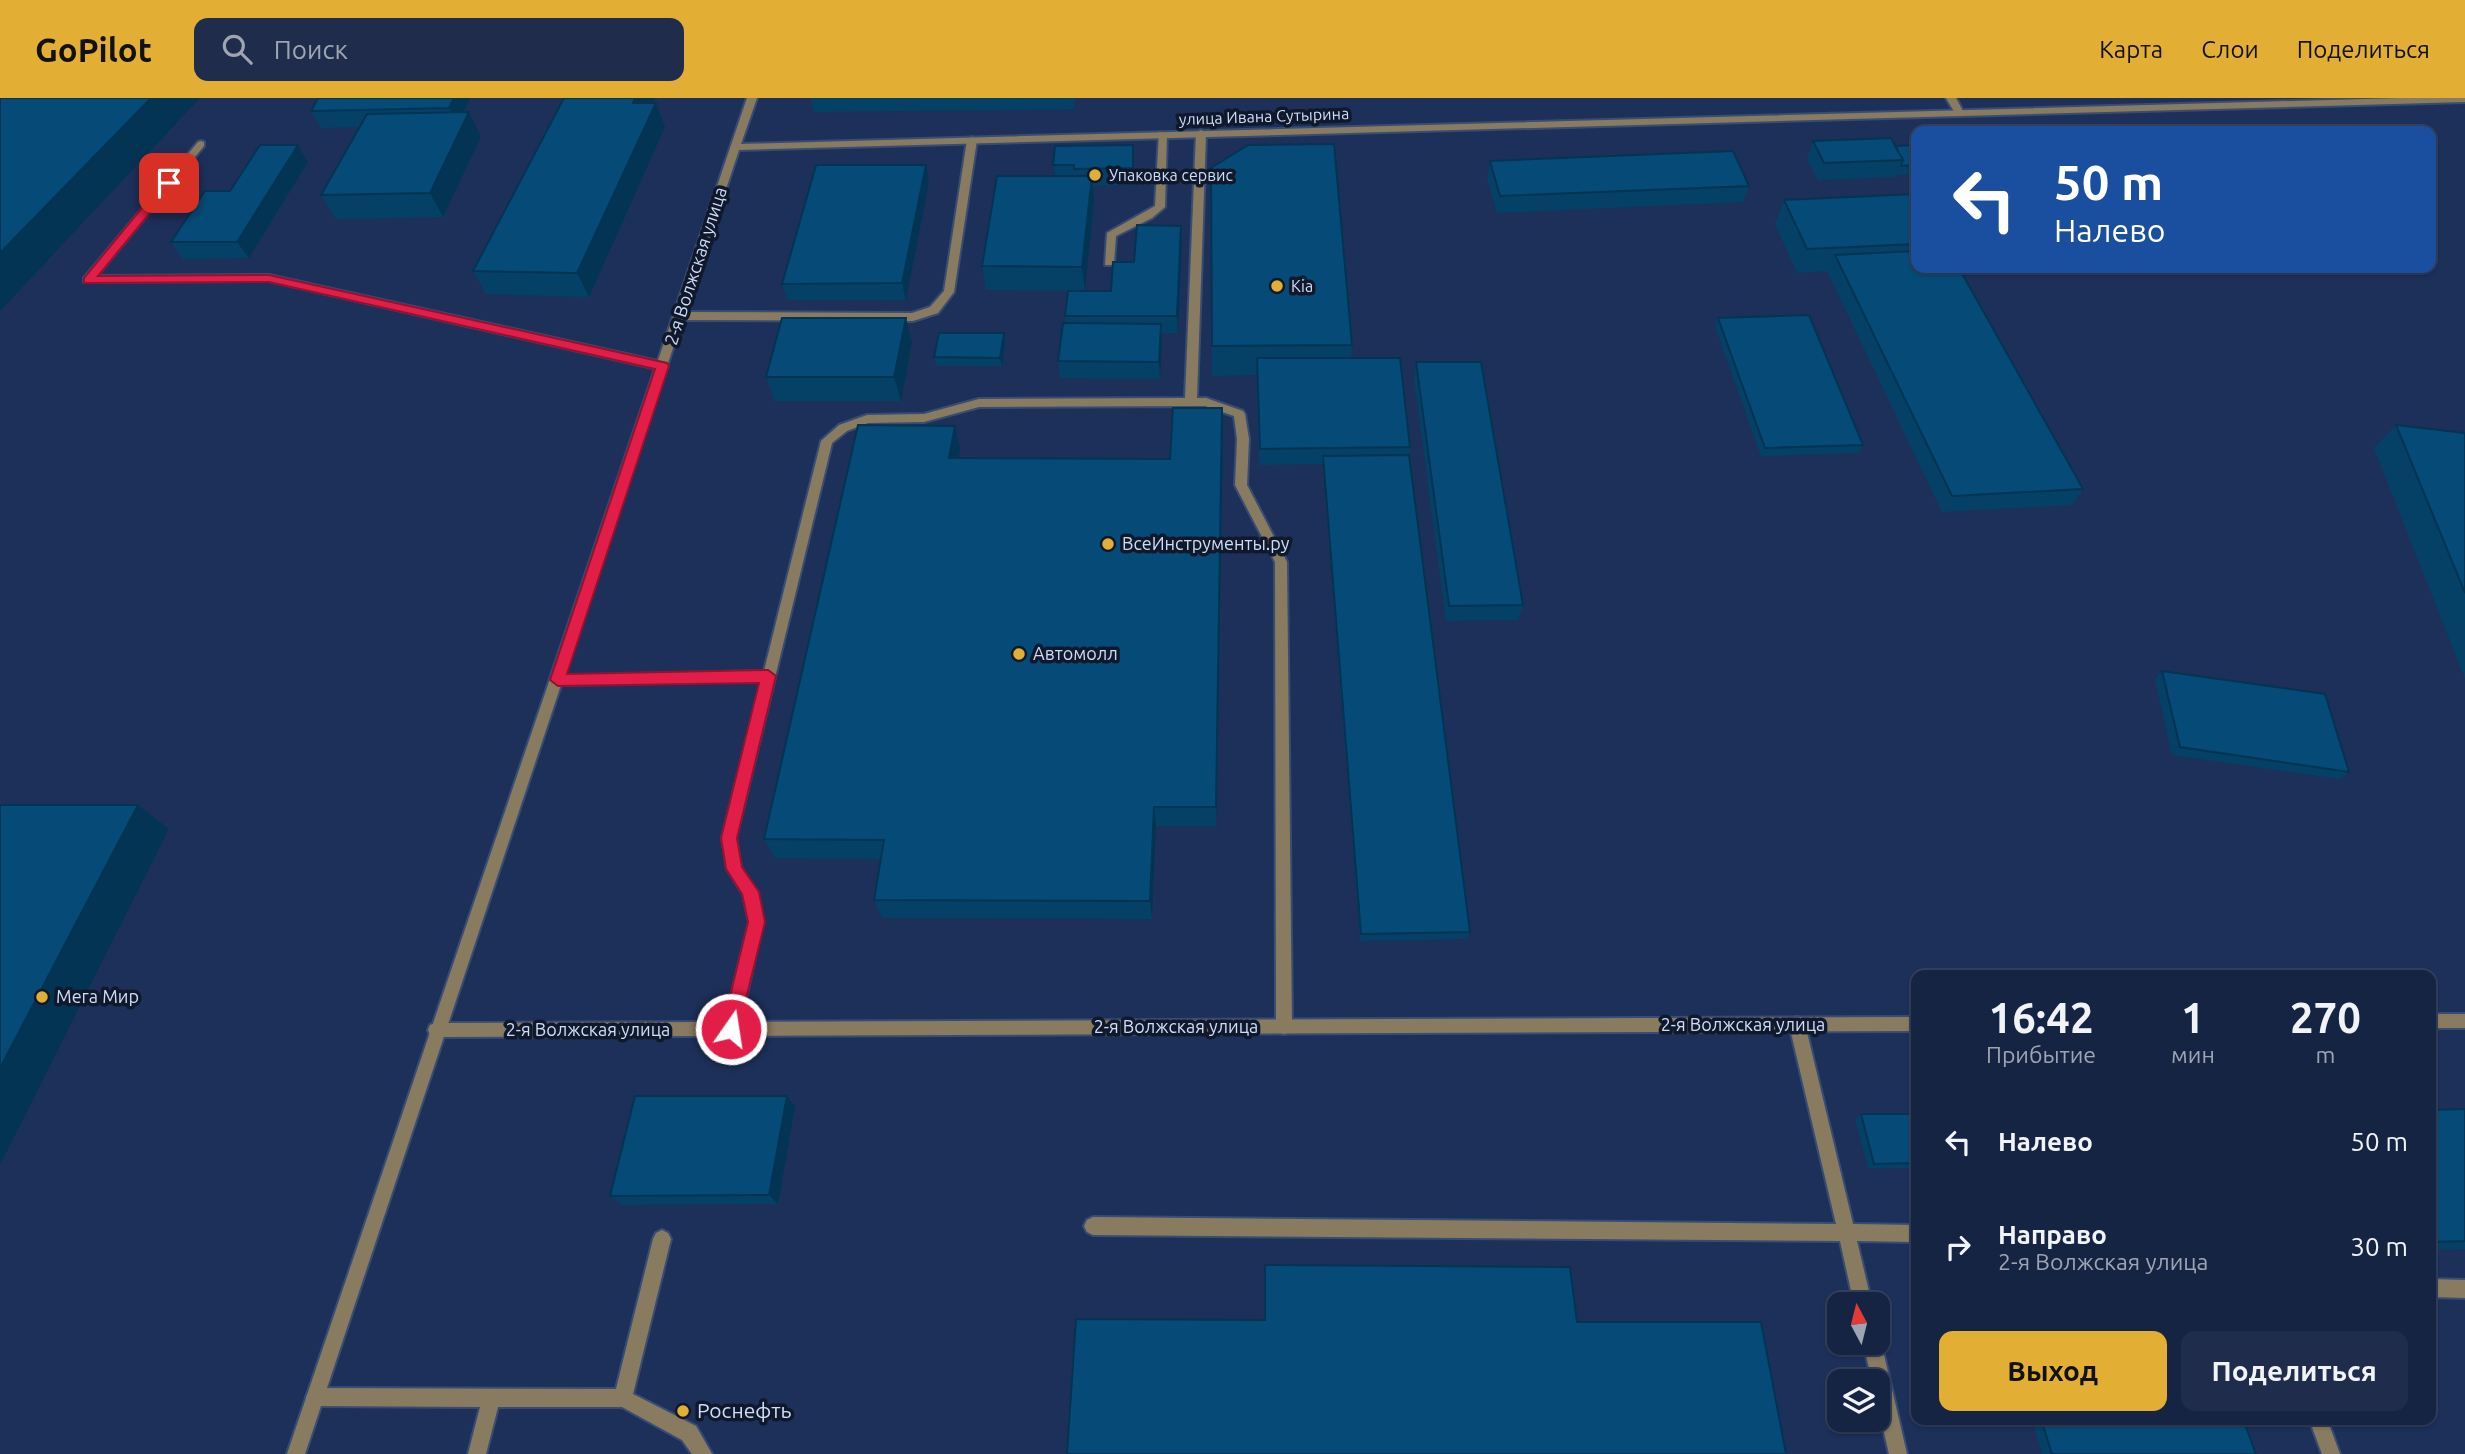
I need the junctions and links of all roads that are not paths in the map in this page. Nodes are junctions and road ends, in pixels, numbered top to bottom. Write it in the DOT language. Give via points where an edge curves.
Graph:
graph roads {
  1 [pos="752,98"];
  2 [pos="1951,98"];
  3 [pos="2465,99"];
  4 [pos="1959,113"];
  5 [pos="1201,133"];
  6 [pos="1161,134"];
  7 [pos="972,140"];
  8 [pos="201,144"];
  9 [pos="736,147"];
  10 [pos="1109,263"];
  11 [pos="679,316"];
  12 [pos="662,366"];
  13 [pos="1191,402"];
  14 [pos="768,676"];
  15 [pos="558,680"];
  16 [pos="2436,1021"];
  17 [pos="2465,1021"];
  18 [pos="1797,1024"];
  19 [pos="1911,1024"];
  20 [pos="1284,1027"];
  21 [pos="731,1029"];
  22 [pos="436,1030"];
  23 [pos="1093,1226"];
  24 [pos="1846,1232"];
  25 [pos="1911,1233"];
  26 [pos="662,1239"];
  27 [pos="2436,1288"];
  28 [pos="2465,1289"];
  29 [pos="1860,1292"];
  30 [pos="1875,1355"];
  31 [pos="492,1396"];
  32 [pos="315,1397"];
  33 [pos="623,1398"];
  34 [pos="2320,1425"];
  35 [pos="296,1454"];
  36 [pos="477,1454"];
  37 [pos="703,1454"];
  38 [pos="1898,1454"];
  39 [pos="2331,1454"];
  1 -- 9 [label="street, 2-я Волжская улица"];
  2 -- 4 [label="street"];
  3 -- 4 [label="street, улица Ивана Сутырина"];
  4 -- 5 [label="street, улица Ивана Сутырина"];
  5 -- 6 [label="street, улица Ивана Сутырина"];
  5 -- 13 [label="street"];
  6 -- 7 [label="street, улица Ивана Сутырина"];
  6 -- 10 [label="street" via="1160,206 1148,219 1111,234"];
  7 -- 9 [label="street, улица Ивана Сутырина"];
  7 -- 11 [label="street" via="949,292 934,310 913,317"];
  8 -- 12 [label="street" via="88,280 269,278"];
  9 -- 11 [label="street, 2-я Волжская улица"];
  11 -- 12 [label="street, 2-я Волжская улица"];
  12 -- 15 [label="street, 2-я Волжская улица"];
  13 -- 14 [label="street" via="979,403 923,418 867,419 843,428 827,440"];
  13 -- 20 [label="street" via="1206,402 1239,414 1241,485 1281,562"];
  14 -- 15 [label="street"];
  14 -- 21 [label="street" via="729,838 734,869 750,892 756,922"];
  15 -- 22 [label="street, 2-я Волжская улица"];
  16 -- 17 [label="street"];
  18 -- 19 [label="street, 2-я Волжская улица"];
  18 -- 20 [label="street, 2-я Волжская улица"];
  18 -- 24 [label="street"];
  20 -- 21 [label="street, 2-я Волжская улица"];
  21 -- 22 [label="street, 2-я Волжская улица"];
  22 -- 32 [label="street, 2-я Волжская улица"];
  23 -- 24 [label="street"];
  24 -- 25 [label="street"];
  24 -- 29 [label="street"];
  26 -- 33 [label="street"];
  27 -- 28 [label="street"];
  30 -- 38 [label="street"];
  31 -- 32 [label="street"];
  31 -- 33 [label="street"];
  31 -- 36 [label="street"];
  32 -- 35 [label="street, 2-я Волжская улица"];
  33 -- 37 [label="street" via="689,1433"];
  34 -- 39 [label="street"];
}
